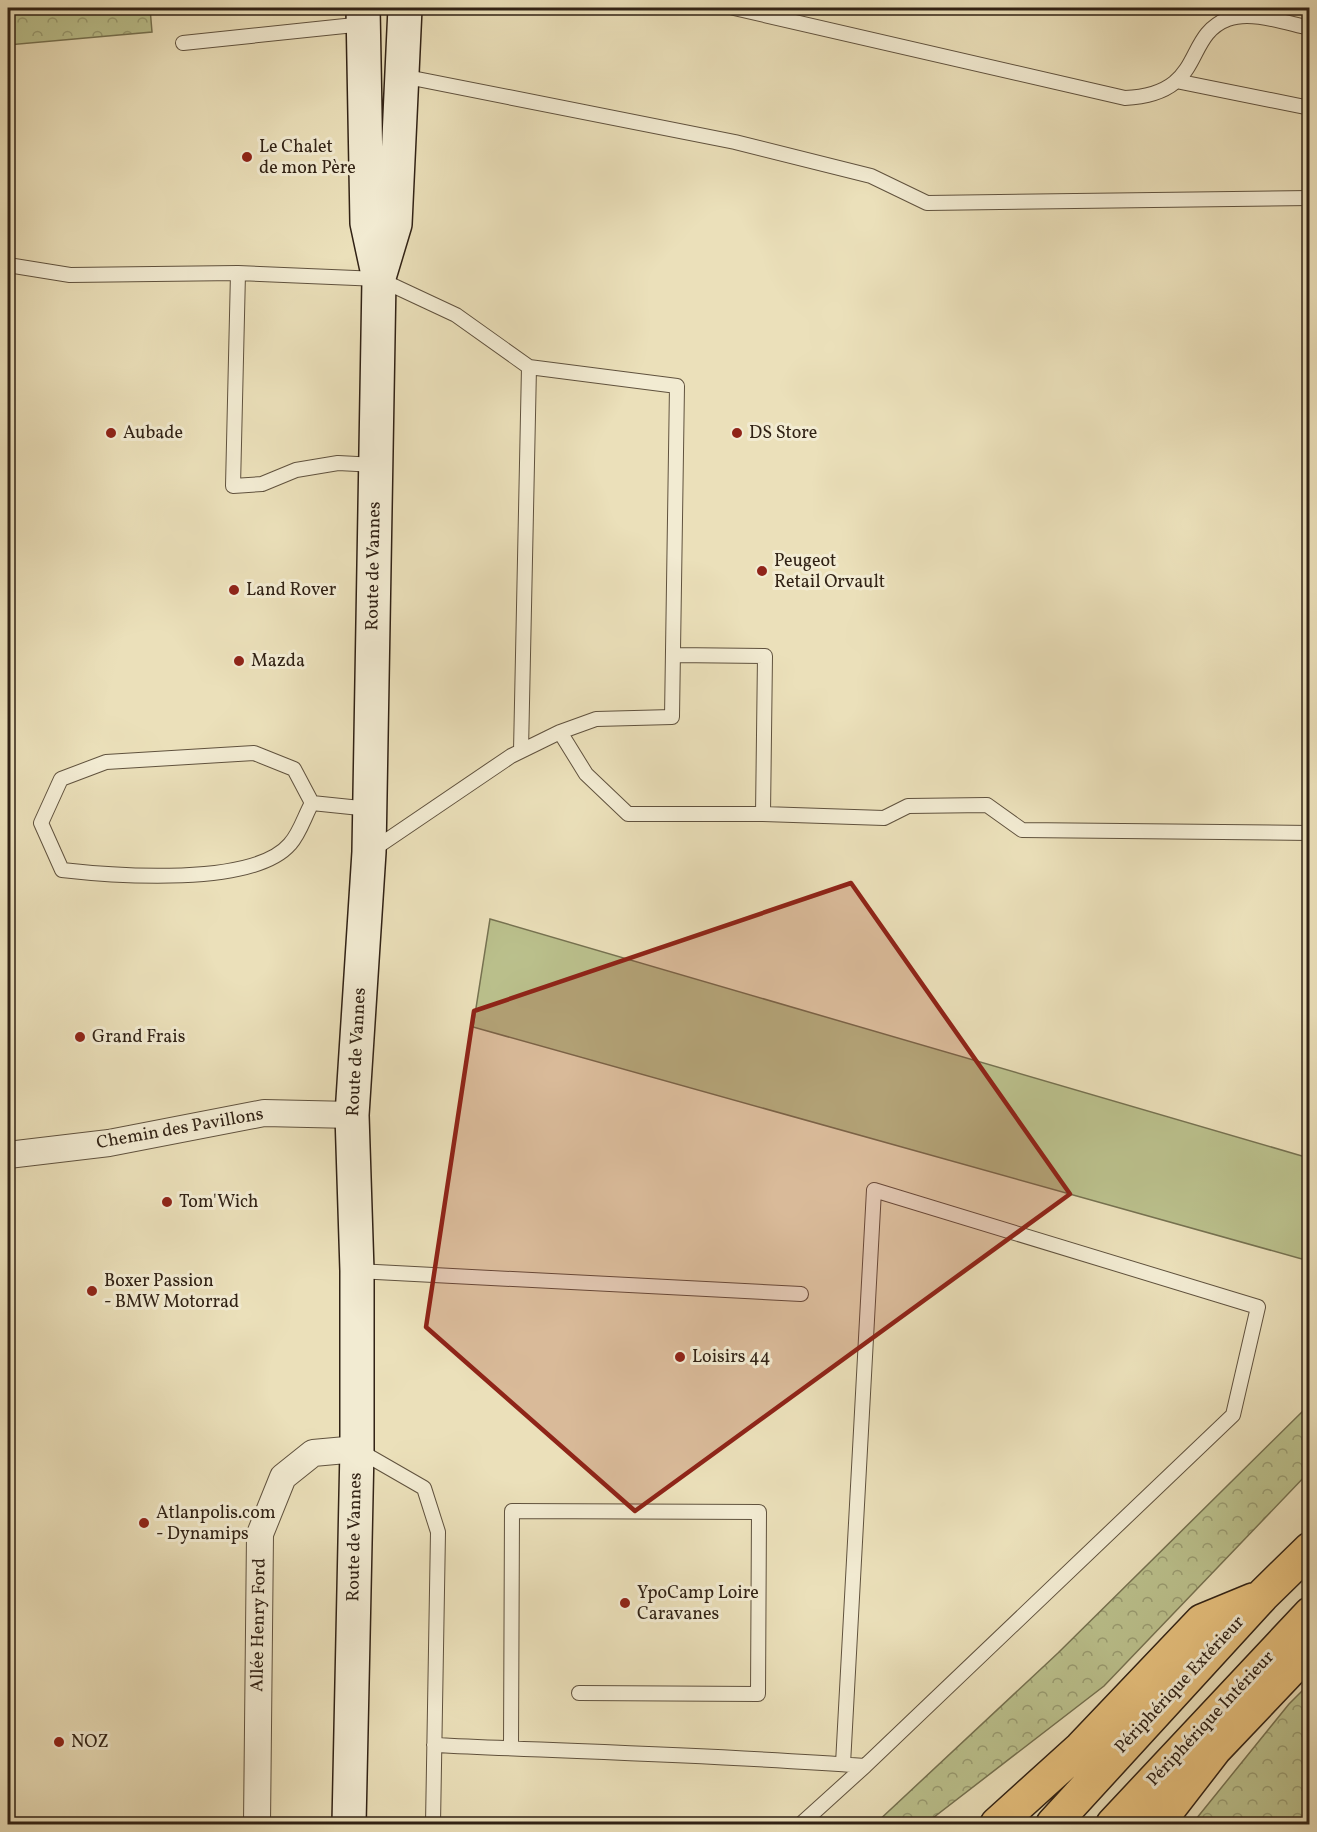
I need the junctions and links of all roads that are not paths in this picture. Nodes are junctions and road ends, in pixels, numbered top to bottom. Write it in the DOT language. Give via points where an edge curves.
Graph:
graph roads {
  1 [pos="405,8"];
  2 [pos="734,8"];
  3 [pos="364,16"];
  4 [pos="1310,28"];
  5 [pos="183,43"];
  6 [pos="402,76"];
  7 [pos="1176,81"];
  8 [pos="1310,108"];
  9 [pos="1310,198"];
  10 [pos="8,265"];
  11 [pos="238,273"];
  12 [pos="379,279"];
  13 [pos="529,367"];
  14 [pos="376,465"];
  15 [pos="674,655"];
  16 [pos="560,732"];
  17 [pos="521,751"];
  18 [pos="312,803"];
  19 [pos="370,809"];
  20 [pos="763,814"];
  21 [pos="1310,833"];
  22 [pos="369,852"];
  23 [pos="352,1115"];
  24 [pos="8,1155"];
  25 [pos="357,1271"];
  26 [pos="801,1294"];
  27 [pos="357,1449"];
  28 [pos="1310,1549"];
  29 [pos="1263,1596"];
  30 [pos="1310,1614"];
  31 [pos="1310,1649"];
  32 [pos="579,1692"];
  33 [pos="434,1745"];
  34 [pos="511,1748"];
  35 [pos="843,1764"];
  36 [pos="865,1766"];
  37 [pos="257,1824"];
  38 [pos="349,1824"];
  39 [pos="433,1824"];
  40 [pos="801,1824"];
  41 [pos="997,1824"];
  42 [pos="1053,1824"];
  43 [pos="1113,1824"];
  44 [pos="1157,1824"];
  1 -- 6 [label="main road, Route de Vannes"];
  2 -- 7 [label="lane" via="1125,98 1165,91"];
  3 -- 5 [label="lane"];
  3 -- 12 [label="main road, Route de Vannes" via="367,223"];
  4 -- 7 [label="lane" via="1247,16 1229,18 1214,27 1186,73"];
  6 -- 9 [label="lane" via="735,142 871,176 927,202"];
  6 -- 12 [label="main road, Route de Vannes" via="395,224"];
  7 -- 8 [label="lane"];
  10 -- 11 [label="lane" via="70,275"];
  11 -- 12 [label="lane"];
  11 -- 14 [label="lane" via="233,486 262,484 307,468 338,463"];
  12 -- 13 [label="lane" via="456,315"];
  12 -- 14 [label="main road, Route de Vannes"];
  13 -- 15 [label="lane" via="677,386"];
  13 -- 17 [label="lane"];
  14 -- 19 [label="main road, Route de Vannes"];
  15 -- 16 [label="lane" via="672,717 596,719"];
  15 -- 20 [label="lane" via="765,656"];
  16 -- 17 [label="lane"];
  16 -- 20 [label="lane" via="586,774 628,814"];
  17 -- 22 [label="lane"];
  18 -- 18 [label="lane" via="294,769 254,753 106,762 62,779 41,823 62,870 124,877 209,873 259,864 290,844"];
  18 -- 19 [label="lane"];
  19 -- 22 [label="main road, Route de Vannes"];
  20 -- 21 [label="lane" via="884,818 908,806 987,805 1022,830"];
  22 -- 23 [label="main road, Route de Vannes"];
  23 -- 24 [label="street, Chemin des Pavillons" via="264,1113 110,1143"];
  23 -- 25 [label="main road, Route de Vannes"];
  25 -- 26 [label="lane"];
  25 -- 27 [label="main road, Route de Vannes"];
  27 -- 33 [label="lane" via="424,1488 438,1532"];
  27 -- 37 [label="street, Allée Henry Ford" via="314,1453 283,1477 260,1534"];
  27 -- 38 [label="main road, Route de Vannes"];
  28 -- 29 [label="highway, Périphérique Extérieur"];
  29 -- 41 [label="highway" via="1202,1622 1081,1748"];
  29 -- 42 [label="highway, Périphérique Extérieur"];
  30 -- 43 [label="highway, Périphérique Intérieur"];
  31 -- 44 [label="highway" via="1215,1749"];
  32 -- 34 [label="lane" via="758,1694 759,1512 512,1511"];
  33 -- 34 [label="lane"];
  33 -- 39 [label="lane"];
  34 -- 35 [label="lane" via="768,1757"];
  35 -- 36 [label="lane"];
  35 -- 36 [label="lane" via="874,1190 1258,1307 1233,1414"];
  36 -- 40 [label="lane"];
}
